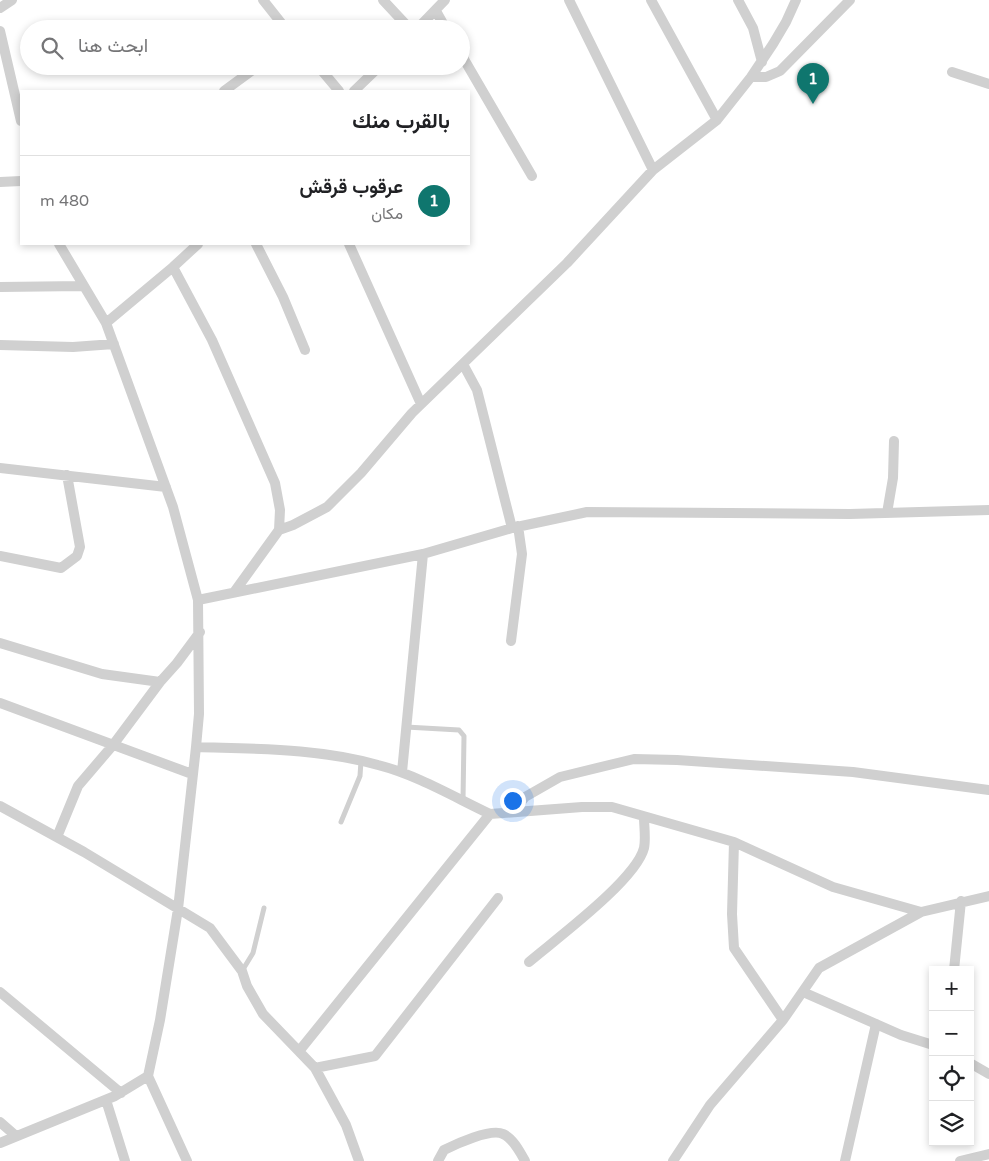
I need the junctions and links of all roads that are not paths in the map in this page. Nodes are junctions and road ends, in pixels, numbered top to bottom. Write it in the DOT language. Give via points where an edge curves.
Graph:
graph roads {
  1 [pos="12,0"];
  2 [pos="263,0"];
  3 [pos="383,0"];
  4 [pos="445,0"];
  5 [pos="569,0"];
  6 [pos="652,0"];
  7 [pos="738,0"];
  8 [pos="796,0"];
  9 [pos="850,0"];
  10 [pos="0,8"];
  11 [pos="436,11"];
  12 [pos="279,20"];
  13 [pos="402,20"];
  14 [pos="427,20"];
  15 [pos="441,20"];
  16 [pos="0,31"];
  17 [pos="762,62"];
  18 [pos="470,69"];
  19 [pos="952,72"];
  20 [pos="246,75"];
  21 [pos="326,75"];
  22 [pos="371,75"];
  23 [pos="12,77"];
  24 [pos="751,77"];
  25 [pos="0,78"];
  26 [pos="989,84"];
  27 [pos="225,90"];
  28 [pos="338,90"];
  29 [pos="355,90"];
  30 [pos="20,116"];
  31 [pos="717,120"];
  32 [pos="654,170"];
  33 [pos="532,176"];
  34 [pos="20,181"];
  35 [pos="0,182"];
  36 [pos="60,245"];
  37 [pos="197,245"];
  38 [pos="257,245"];
  39 [pos="349,245"];
  40 [pos="173,267"];
  41 [pos="83,286"];
  42 [pos="0,287"];
  43 [pos="106,323"];
  44 [pos="114,344"];
  45 [pos="0,345"];
  46 [pos="305,350"];
  47 [pos="463,364"];
  48 [pos="421,404"];
  49 [pos="894,440"];
  50 [pos="0,468"];
  51 [pos="67,475"];
  52 [pos="166,487"];
  53 [pos="989,510"];
  54 [pos="887,513"];
  55 [pos="515,527"];
  56 [pos="279,530"];
  57 [pos="423,554"];
  58 [pos="0,556"];
  59 [pos="235,591"];
  60 [pos="198,600"];
  61 [pos="200,632"];
  62 [pos="511,640"];
  63 [pos="0,643"];
  64 [pos="160,682"];
  65 [pos="0,703"];
  66 [pos="406,727"];
  67 [pos="113,745"];
  68 [pos="196,747"];
  69 [pos="361,761"];
  70 [pos="402,772"];
  71 [pos="192,774"];
  72 [pos="989,790"];
  73 [pos="463,801"];
  74 [pos="0,806"];
  75 [pos="515,810"];
  76 [pos="490,814"];
  77 [pos="644,817"];
  78 [pos="341,822"];
  79 [pos="57,837"];
  80 [pos="734,842"];
  81 [pos="989,896"];
  82 [pos="498,898"];
  83 [pos="961,901"];
  84 [pos="264,908"];
  85 [pos="178,909"];
  86 [pos="921,912"];
  87 [pos="529,962"];
  88 [pos="954,966"];
  89 [pos="242,971"];
  90 [pos="0,992"];
  91 [pos="804,992"];
  92 [pos="783,1020"];
  93 [pos="876,1024"];
  94 [pos="929,1044"];
  95 [pos="300,1050"];
  96 [pos="974,1065"];
  97 [pos="315,1068"];
  98 [pos="989,1074"];
  99 [pos="148,1076"];
  100 [pos="121,1093"];
  101 [pos="106,1100"];
  102 [pos="0,1122"];
  103 [pos="16,1136"];
  104 [pos="0,1143"];
  105 [pos="989,1154"];
  106 [pos="124,1161"];
  107 [pos="187,1161"];
  108 [pos="359,1161"];
  109 [pos="438,1161"];
  110 [pos="525,1161"];
  111 [pos="674,1161"];
  112 [pos="844,1161"];
  113 [pos="960,1161"];
  1 -- 10 [label="street"];
  2 -- 12 [label="street"];
  3 -- 13 [label="street"];
  4 -- 11 [label="street"];
  5 -- 32 [label="street"];
  6 -- 31 [label="street"];
  7 -- 17 [label="street" via="753,28"];
  8 -- 17 [label="street"];
  9 -- 24 [label="street" via="780,71 766,77"];
  11 -- 14 [label="street"];
  11 -- 15 [label="street"];
  16 -- 23 [label="street"];
  17 -- 24 [label="street"];
  18 -- 33 [label="street"];
  19 -- 26 [label="street"];
  20 -- 27 [label="street"];
  21 -- 28 [label="street"];
  22 -- 29 [label="street"];
  23 -- 25 [label="street"];
  23 -- 30 [label="street"];
  24 -- 31 [label="street"];
  31 -- 32 [label="street"];
  32 -- 47 [label="street" via="567,262"];
  34 -- 35 [label="street"];
  36 -- 41 [label="street"];
  37 -- 40 [label="street"];
  38 -- 46 [label="street"];
  39 -- 48 [label="street"];
  40 -- 43 [label="street"];
  40 -- 56 [label="street" via="212,340 275,483 280,510"];
  41 -- 42 [label="street"];
  41 -- 43 [label="street"];
  43 -- 44 [label="street"];
  44 -- 45 [label="street" via="73,347"];
  44 -- 52 [label="street"];
  47 -- 48 [label="street"];
  47 -- 55 [label="street" via="477,390"];
  48 -- 56 [label="street" via="327,506"];
  49 -- 54 [label="street" via="893,478"];
  50 -- 51 [label="street"];
  51 -- 52 [label="street"];
  51 -- 58 [label="street" via="80,547 77,556 61,568"];
  52 -- 60 [label="street"];
  53 -- 54 [label="street"];
  54 -- 55 [label="street" via="587,512"];
  55 -- 57 [label="street"];
  55 -- 62 [label="street" via="522,554"];
  56 -- 59 [label="street"];
  57 -- 59 [label="street"];
  57 -- 66 [label="street"];
  59 -- 60 [label="street"];
  60 -- 61 [label="street"];
  61 -- 64 [label="street"];
  61 -- 68 [label="street"];
  63 -- 64 [label="street" via="102,674"];
  64 -- 67 [label="street"];
  65 -- 67 [label="street"];
  66 -- 70 [label="street"];
  66 -- 73 [label="lane" via="460,730 464,736"];
  67 -- 71 [label="street"];
  67 -- 79 [label="street" via="78,786"];
  68 -- 69 [label="street" via="285,749"];
  68 -- 71 [label="street"];
  69 -- 70 [label="street"];
  69 -- 78 [label="lane" via="360,776"];
  70 -- 73 [label="street"];
  71 -- 85 [label="street"];
  72 -- 75 [label="street" via="854,772 634,759 560,777 525,797"];
  73 -- 76 [label="street"];
  74 -- 79 [label="street"];
  75 -- 76 [label="street"];
  75 -- 77 [label="street" via="612,807"];
  76 -- 95 [label="street"];
  77 -- 80 [label="street"];
  77 -- 87 [label="street" via="644,848 635,866"];
  79 -- 85 [label="street"];
  80 -- 86 [label="street" via="833,887"];
  80 -- 92 [label="street" via="734,948"];
  81 -- 83 [label="street"];
  82 -- 97 [label="street" via="375,1056"];
  83 -- 86 [label="street"];
  83 -- 88 [label="street"];
  84 -- 89 [label="lane" via="252,953"];
  85 -- 89 [label="street" via="210,928"];
  85 -- 99 [label="street"];
  86 -- 91 [label="street" via="826,964 815,973"];
  89 -- 95 [label="street" via="263,1014"];
  90 -- 100 [label="street"];
  91 -- 92 [label="street"];
  91 -- 93 [label="street"];
  92 -- 111 [label="street" via="710,1105"];
  93 -- 94 [label="street"];
  93 -- 112 [label="street"];
  95 -- 97 [label="street"];
  96 -- 98 [label="street"];
  97 -- 108 [label="street" via="346,1125"];
  99 -- 100 [label="street"];
  99 -- 107 [label="street"];
  100 -- 101 [label="street"];
  101 -- 103 [label="street"];
  101 -- 106 [label="street"];
  102 -- 103 [label="street"];
  103 -- 104 [label="street"];
  105 -- 113 [label="street"];
  109 -- 110 [label="street" via="444,1150 493,1132 509,1138"];
}
